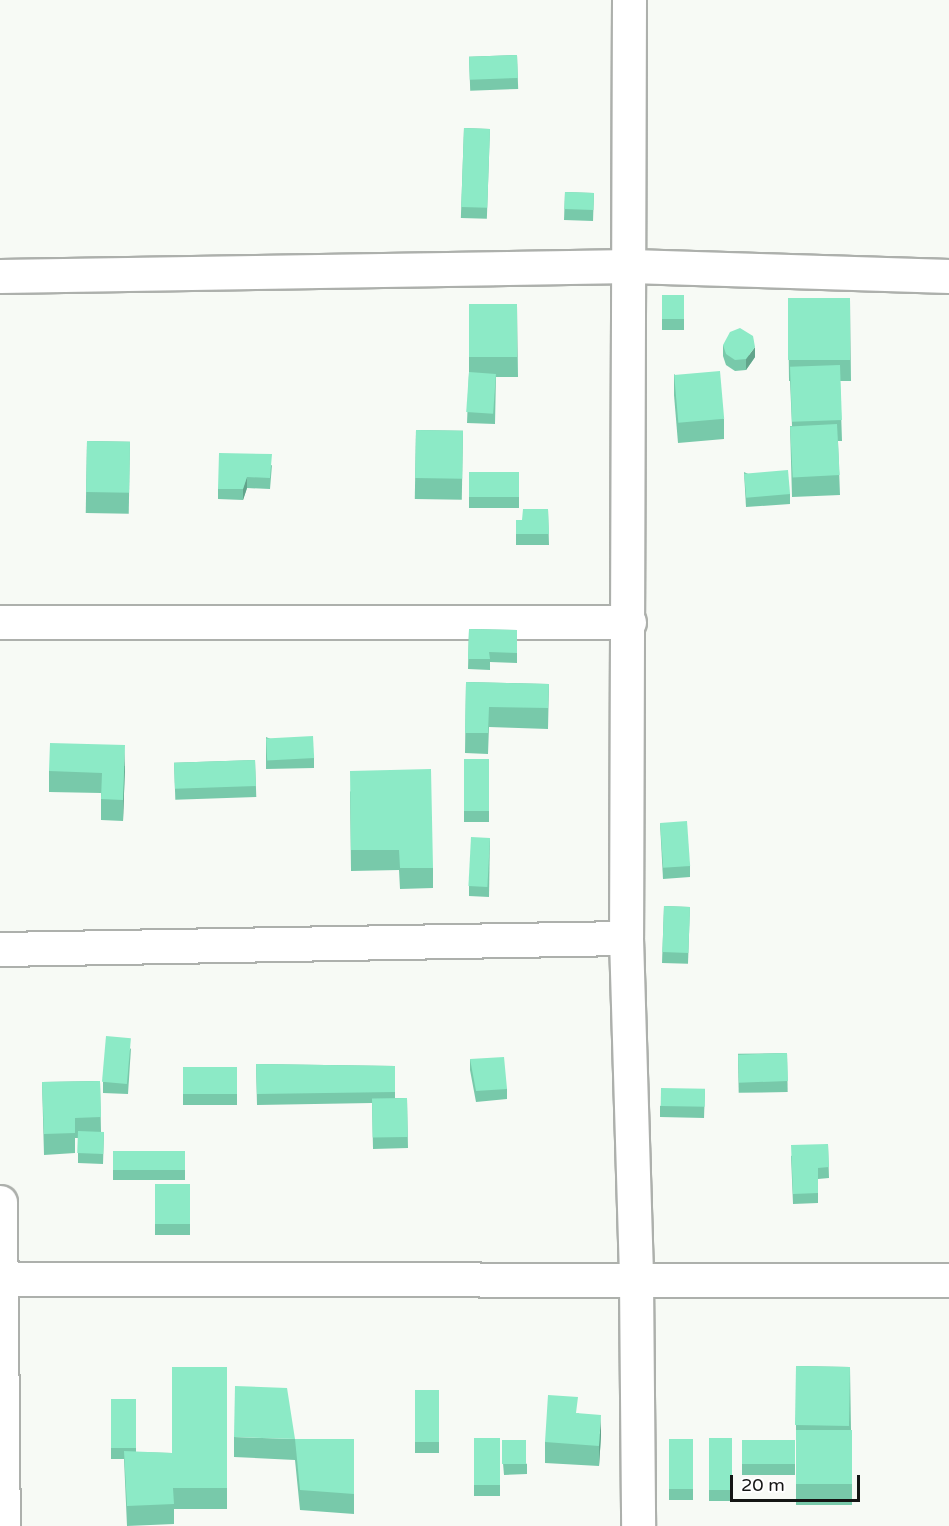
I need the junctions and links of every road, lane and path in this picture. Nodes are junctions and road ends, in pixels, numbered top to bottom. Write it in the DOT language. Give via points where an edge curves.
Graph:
graph roads {
  1 [pos="629,0"];
  2 [pos="631,266"];
  3 [pos="0,276"];
  4 [pos="949,276"];
  5 [pos="0,622"];
  6 [pos="628,622"];
  7 [pos="626,938"];
  8 [pos="0,949"];
  9 [pos="0,1202"];
  10 [pos="1,1279"];
  11 [pos="636,1280"];
  12 [pos="949,1280"];
  13 [pos="3,1526"];
  14 [pos="638,1526"];
  1 -- 2 [label="street"];
  2 -- 3 [label="street"];
  2 -- 4 [label="street"];
  2 -- 6 [label="street"];
  5 -- 6 [label="street"];
  6 -- 7 [label="street"];
  7 -- 8 [label="street"];
  7 -- 11 [label="street"];
  9 -- 10 [label="street"];
  10 -- 11 [label="street"];
  10 -- 13 [label="street"];
  11 -- 12 [label="street"];
  11 -- 14 [label="street"];
}
